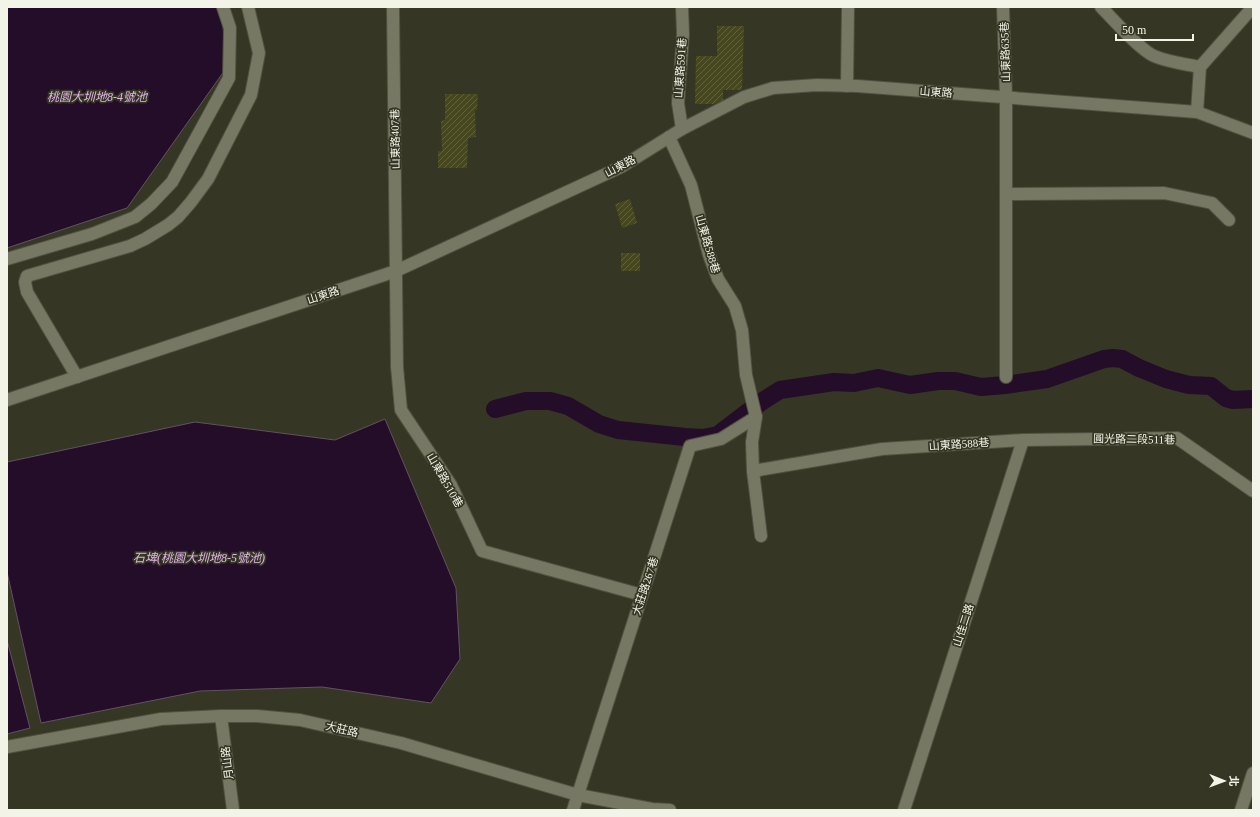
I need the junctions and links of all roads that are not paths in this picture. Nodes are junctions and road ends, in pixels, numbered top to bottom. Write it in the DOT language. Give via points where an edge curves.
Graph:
graph roads {
  1 [pos="223,7"];
  2 [pos="248,7"];
  3 [pos="393,7"];
  4 [pos="682,7"];
  5 [pos="848,7"];
  6 [pos="1003,7"];
  7 [pos="1100,7"];
  8 [pos="1253,7"];
  9 [pos="1200,67"];
  10 [pos="847,86"];
  11 [pos="1006,97"];
  12 [pos="1197,112"];
  13 [pos="682,129"];
  14 [pos="1253,133"];
  15 [pos="669,138"];
  16 [pos="1006,194"];
  17 [pos="1229,220"];
  18 [pos="7,259"];
  19 [pos="396,271"];
  20 [pos="77,377"];
  21 [pos="1006,377"];
  22 [pos="7,400"];
  23 [pos="756,417"];
  24 [pos="1023,440"];
  25 [pos="753,471"];
  26 [pos="1253,491"];
  27 [pos="761,536"];
  28 [pos="642,594"];
  29 [pos="221,716"];
  30 [pos="7,747"];
  31 [pos="1253,773"];
  32 [pos="578,795"];
  33 [pos="233,810"];
  34 [pos="573,810"];
  35 [pos="652,810"];
  36 [pos="670,810"];
  37 [pos="904,810"];
  38 [pos="1241,810"];
  1 -- 18 [label="street" via="230,28 229,78 172,182 135,217 92,234"];
  2 -- 20 [label="street" via="259,53 251,95 208,179 191,202 173,221 140,242 27,276 24,282 27,292"];
  3 -- 19 [label="street, 山東路407巷"];
  4 -- 13 [label="street, 山東路591巷" via="683,34 678,103"];
  5 -- 10 [label="street"];
  6 -- 11 [label="street, 山東路635巷"];
  7 -- 9 [label="street" via="1153,55"];
  8 -- 9 [label="street"];
  9 -- 12 [label="street"];
  10 -- 11 [label="street, 山東路"];
  10 -- 13 [label="street, 山東路" via="773,88 744,97"];
  11 -- 12 [label="street, 山東路"];
  11 -- 16 [label="street, 山東路635巷"];
  12 -- 14 [label="street, 山東路"];
  13 -- 15 [label="street, 山東路"];
  15 -- 19 [label="street, 山東路" via="621,167"];
  15 -- 23 [label="street, 山東路588巷" via="691,185 718,279 735,306 742,330 746,375"];
  16 -- 17 [label="street" via="1164,193 1212,203"];
  16 -- 21 [label="street, 山東路635巷"];
  19 -- 20 [label="street, 山東路"];
  19 -- 28 [label="street, 山東路510巷" via="396,367 400,410 451,485 482,551"];
  20 -- 22 [label="street, 山東路"];
  23 -- 25 [label="street, 山東路588巷" via="752,442"];
  23 -- 28 [label="street, 大莊路267巷" via="720,439 690,446"];
  24 -- 25 [label="street, 山東路588巷" via="882,449"];
  24 -- 26 [label="street, 圓光路二段511巷" via="1177,438"];
  24 -- 37 [label="street, 山佳二路"];
  25 -- 27 [label="street, 山東路588巷"];
  28 -- 32 [label="street, 大莊路267巷"];
  29 -- 30 [label="street, 大莊路" via="161,719"];
  29 -- 32 [label="street, 大莊路" via="257,716 308,721 401,743"];
  29 -- 33 [label="street, 月山路"];
  31 -- 38 [label="street"];
  32 -- 34 [label="street, 大莊路267巷"];
  32 -- 35 [label="street, 大莊路"];
  35 -- 36 [label="street, 大莊路"];
}
